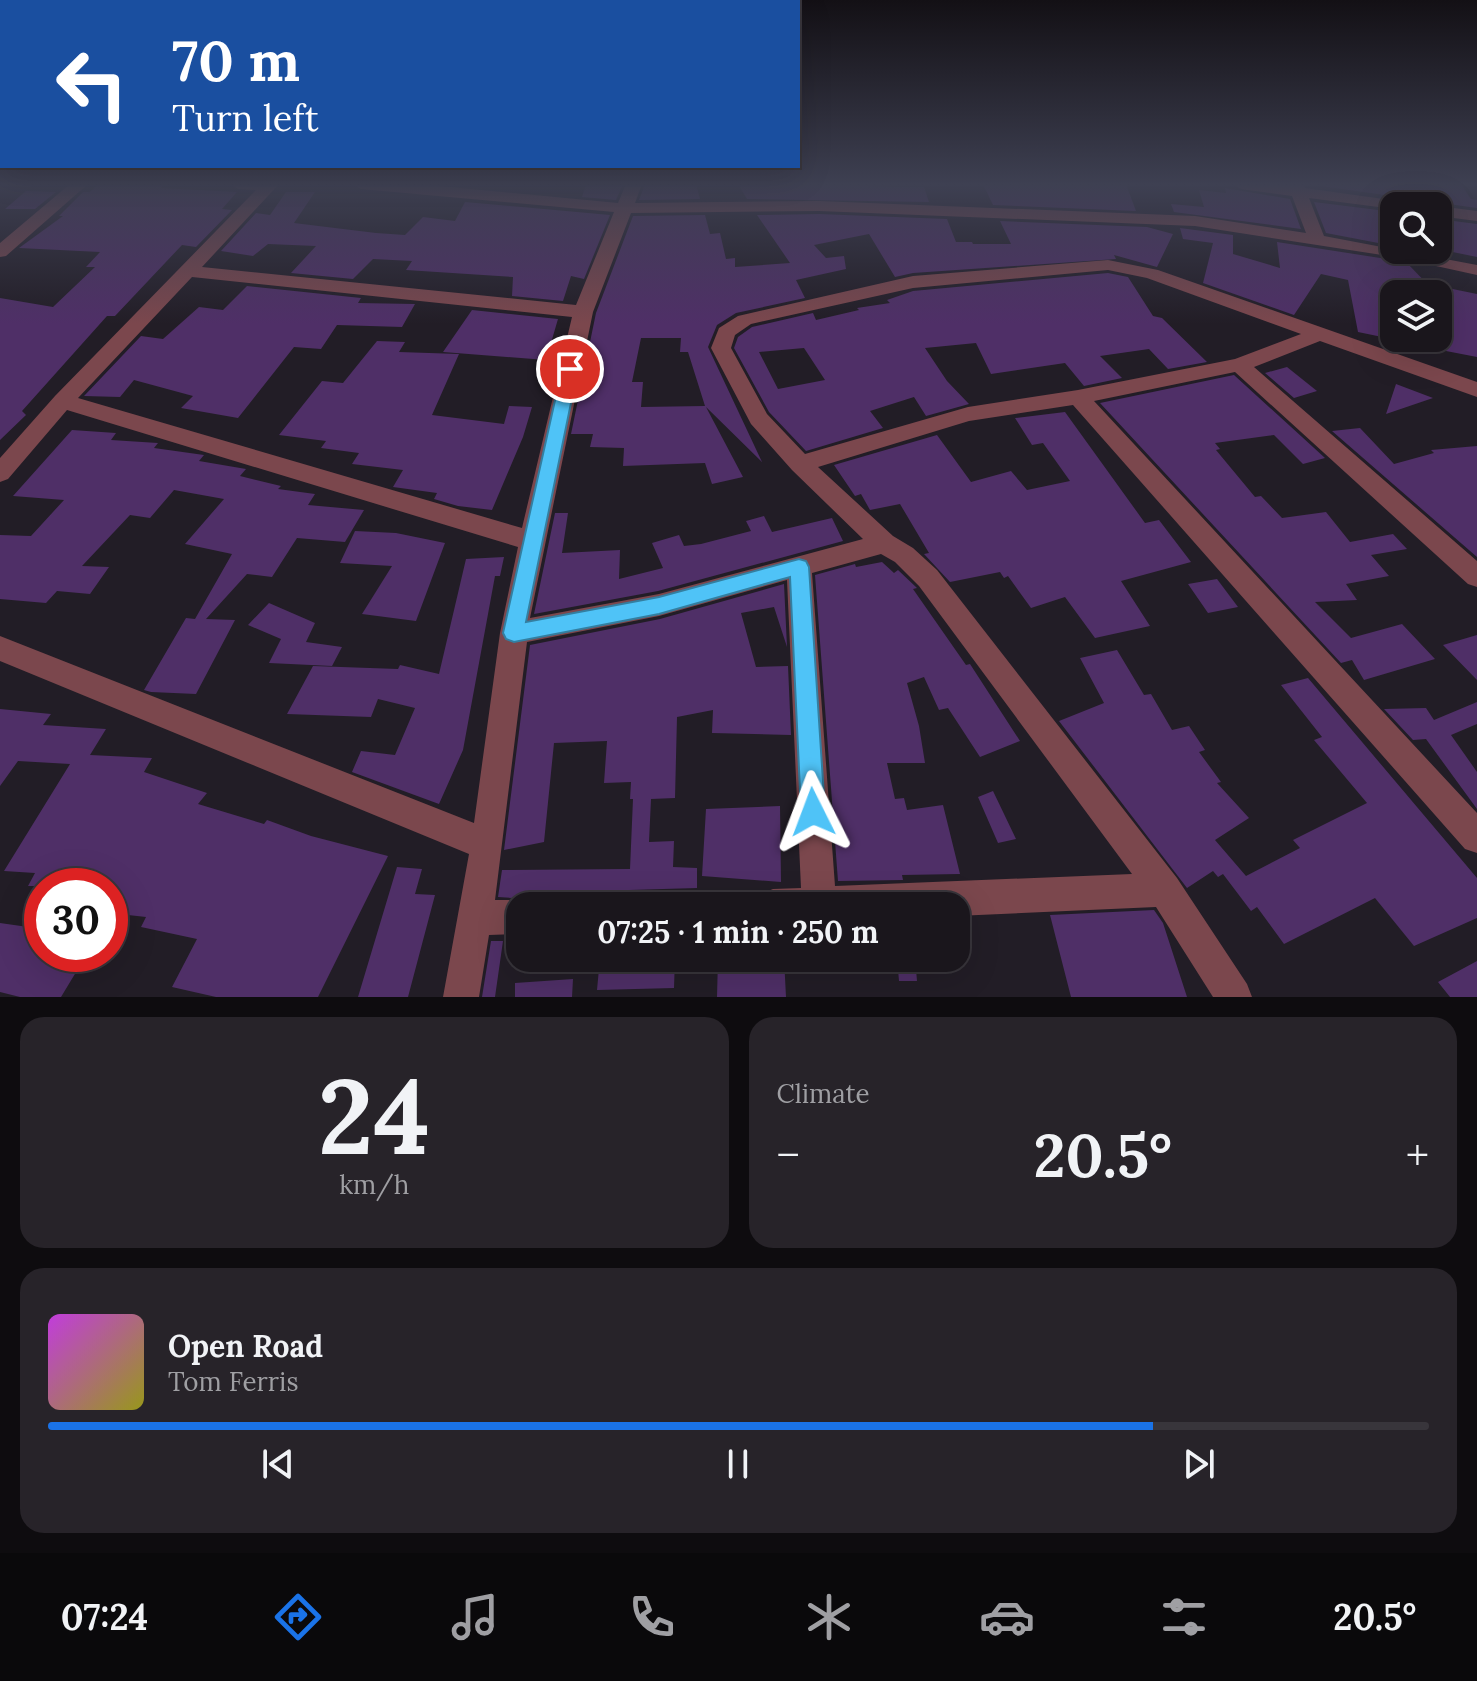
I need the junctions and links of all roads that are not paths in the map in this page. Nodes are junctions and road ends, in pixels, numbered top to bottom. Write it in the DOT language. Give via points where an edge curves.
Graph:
graph roads {
  1 [pos="25,231"];
  2 [pos="227,231"];
  3 [pos="615,231"];
  4 [pos="1263,231"];
  5 [pos="1313,231"];
  6 [pos="1316,238"];
  7 [pos="0,252"];
  8 [pos="1477,270"];
  9 [pos="188,271"];
  10 [pos="583,312"];
  11 [pos="1323,333"];
  12 [pos="1239,365"];
  13 [pos="1477,390"];
  14 [pos="1078,397"];
  15 [pos="63,401"];
  16 [pos="800,464"];
  17 [pos="0,473"];
  18 [pos="532,541"];
  19 [pos="884,543"];
  20 [pos="799,567"];
  21 [pos="1477,576"];
  22 [pos="514,633"];
  23 [pos="0,648"];
  24 [pos="1477,837"];
  25 [pos="487,845"];
  26 [pos="1165,890"];
  27 [pos="818,892"];
  28 [pos="970,898"];
  29 [pos="506,917"];
  30 [pos="476,918"];
  31 [pos="461,997"];
  32 [pos="1234,997"];
  1 -- 7 [label="street"];
  2 -- 9 [label="street"];
  3 -- 10 [label="street"];
  4 -- 6 [label="street"];
  5 -- 6 [label="street"];
  6 -- 8 [label="street"];
  9 -- 10 [label="street"];
  9 -- 15 [label="street"];
  10 -- 18 [label="street"];
  11 -- 12 [label="street"];
  11 -- 13 [label="street"];
  11 -- 16 [label="street" via="1152,274 1108,265 913,282 745,320 726,332 721,348 759,419"];
  12 -- 14 [label="street"];
  12 -- 21 [label="street"];
  14 -- 16 [label="street" via="968,414"];
  14 -- 24 [label="street"];
  15 -- 17 [label="street"];
  15 -- 18 [label="street"];
  16 -- 19 [label="street"];
  18 -- 22 [label="street"];
  19 -- 20 [label="street"];
  19 -- 26 [label="street" via="928,578"];
  20 -- 22 [label="street" via="659,605"];
  20 -- 27 [label="street"];
  22 -- 25 [label="street"];
  23 -- 25 [label="street"];
  25 -- 30 [label="street"];
  26 -- 28 [label="street"];
  26 -- 32 [label="street"];
  29 -- 30 [label="street"];
  30 -- 31 [label="street"];
}
